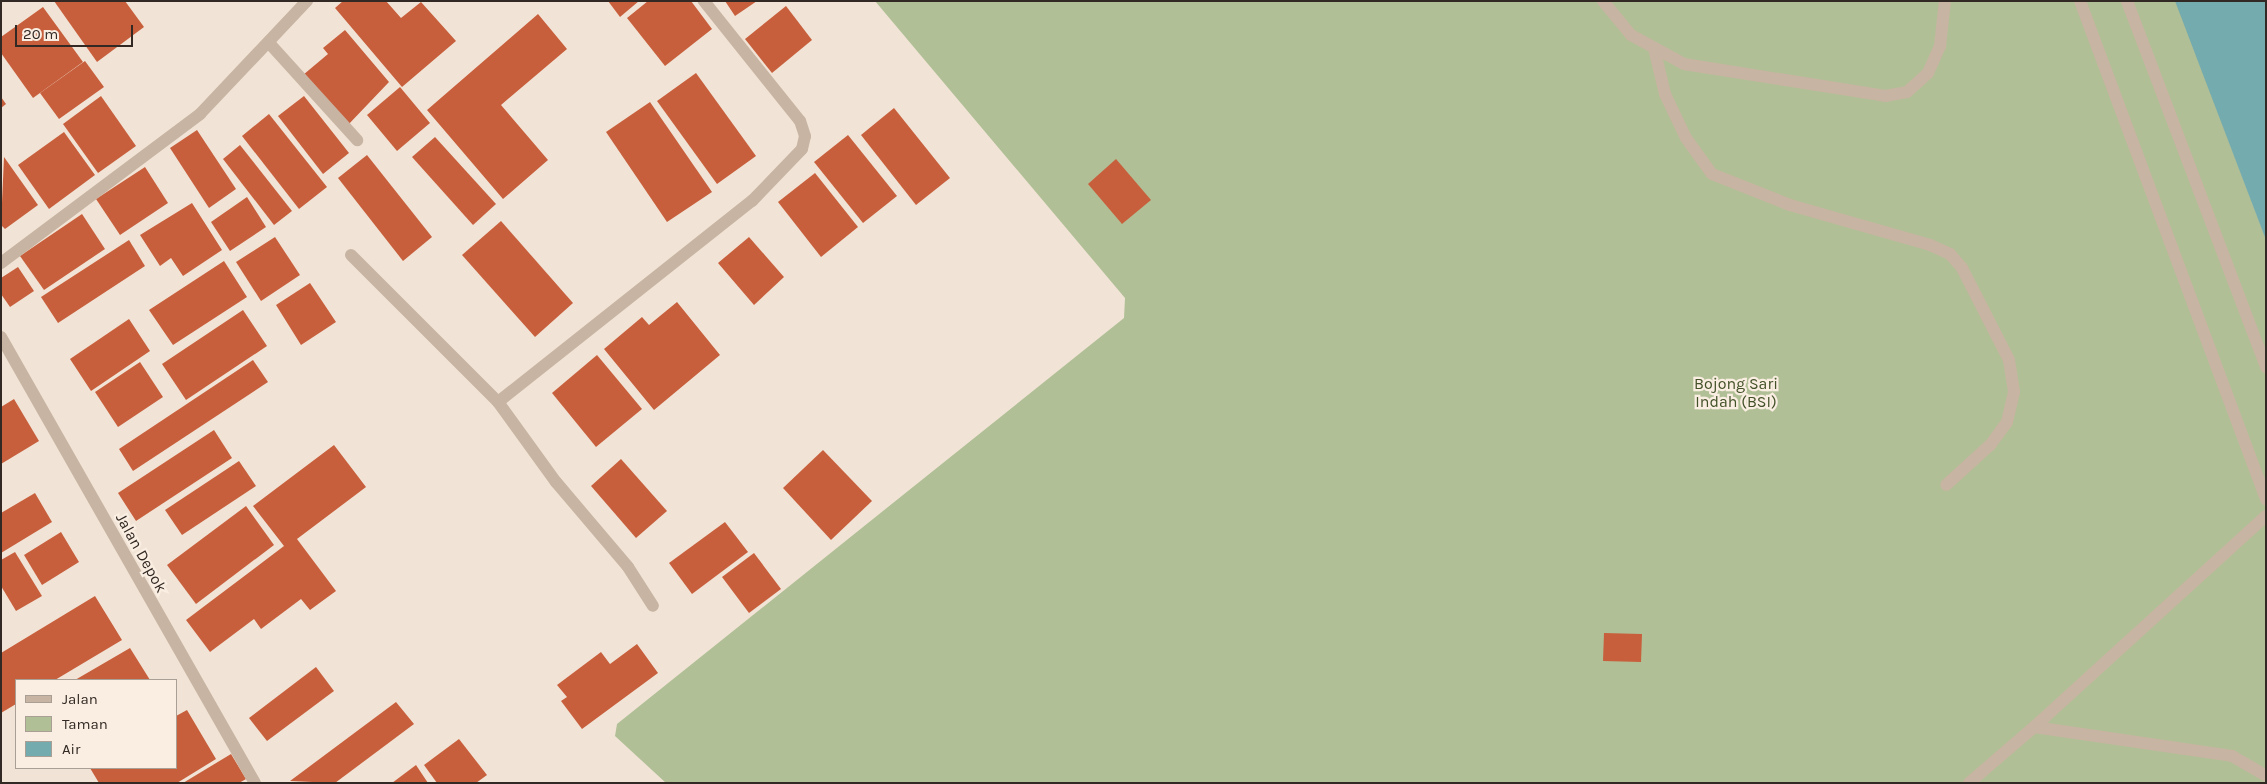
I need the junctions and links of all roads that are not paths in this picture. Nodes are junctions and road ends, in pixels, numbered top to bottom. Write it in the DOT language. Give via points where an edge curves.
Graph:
graph roads {
  1 [pos="307,1"];
  2 [pos="704,1"];
  3 [pos="1602,1"];
  4 [pos="1945,1"];
  5 [pos="2080,1"];
  6 [pos="2127,1"];
  7 [pos="270,44"];
  8 [pos="1655,52"];
  9 [pos="357,140"];
  10 [pos="351,255"];
  11 [pos="1,264"];
  12 [pos="1,337"];
  13 [pos="2266,367"];
  14 [pos="498,402"];
  15 [pos="1946,484"];
  16 [pos="2266,498"];
  17 [pos="2266,516"];
  18 [pos="652,606"];
  19 [pos="2034,726"];
  20 [pos="2266,776"];
  21 [pos="255,783"];
  22 [pos="1969,783"];
  1 -- 7 [label="street"];
  2 -- 14 [label="street" via="800,121 805,136 802,149 752,201"];
  3 -- 8 [label="street" via="1631,36"];
  4 -- 8 [label="street" via="1940,46 1928,73 1907,92 1885,96 1684,64"];
  5 -- 16 [label="street"];
  6 -- 13 [label="street"];
  7 -- 9 [label="street"];
  7 -- 11 [label="street" via="206,108 150,155"];
  8 -- 15 [label="street" via="1665,94 1686,138 1712,174 1790,205 1930,245 1950,254 1962,268 2009,360 2014,392 2007,422 1990,445"];
  10 -- 14 [label="street"];
  12 -- 21 [label="street, Jalan Depok"];
  14 -- 18 [label="street" via="556,482 628,567"];
  17 -- 19 [label="street"];
  19 -- 20 [label="street" via="2232,756"];
  19 -- 22 [label="street"];
}
